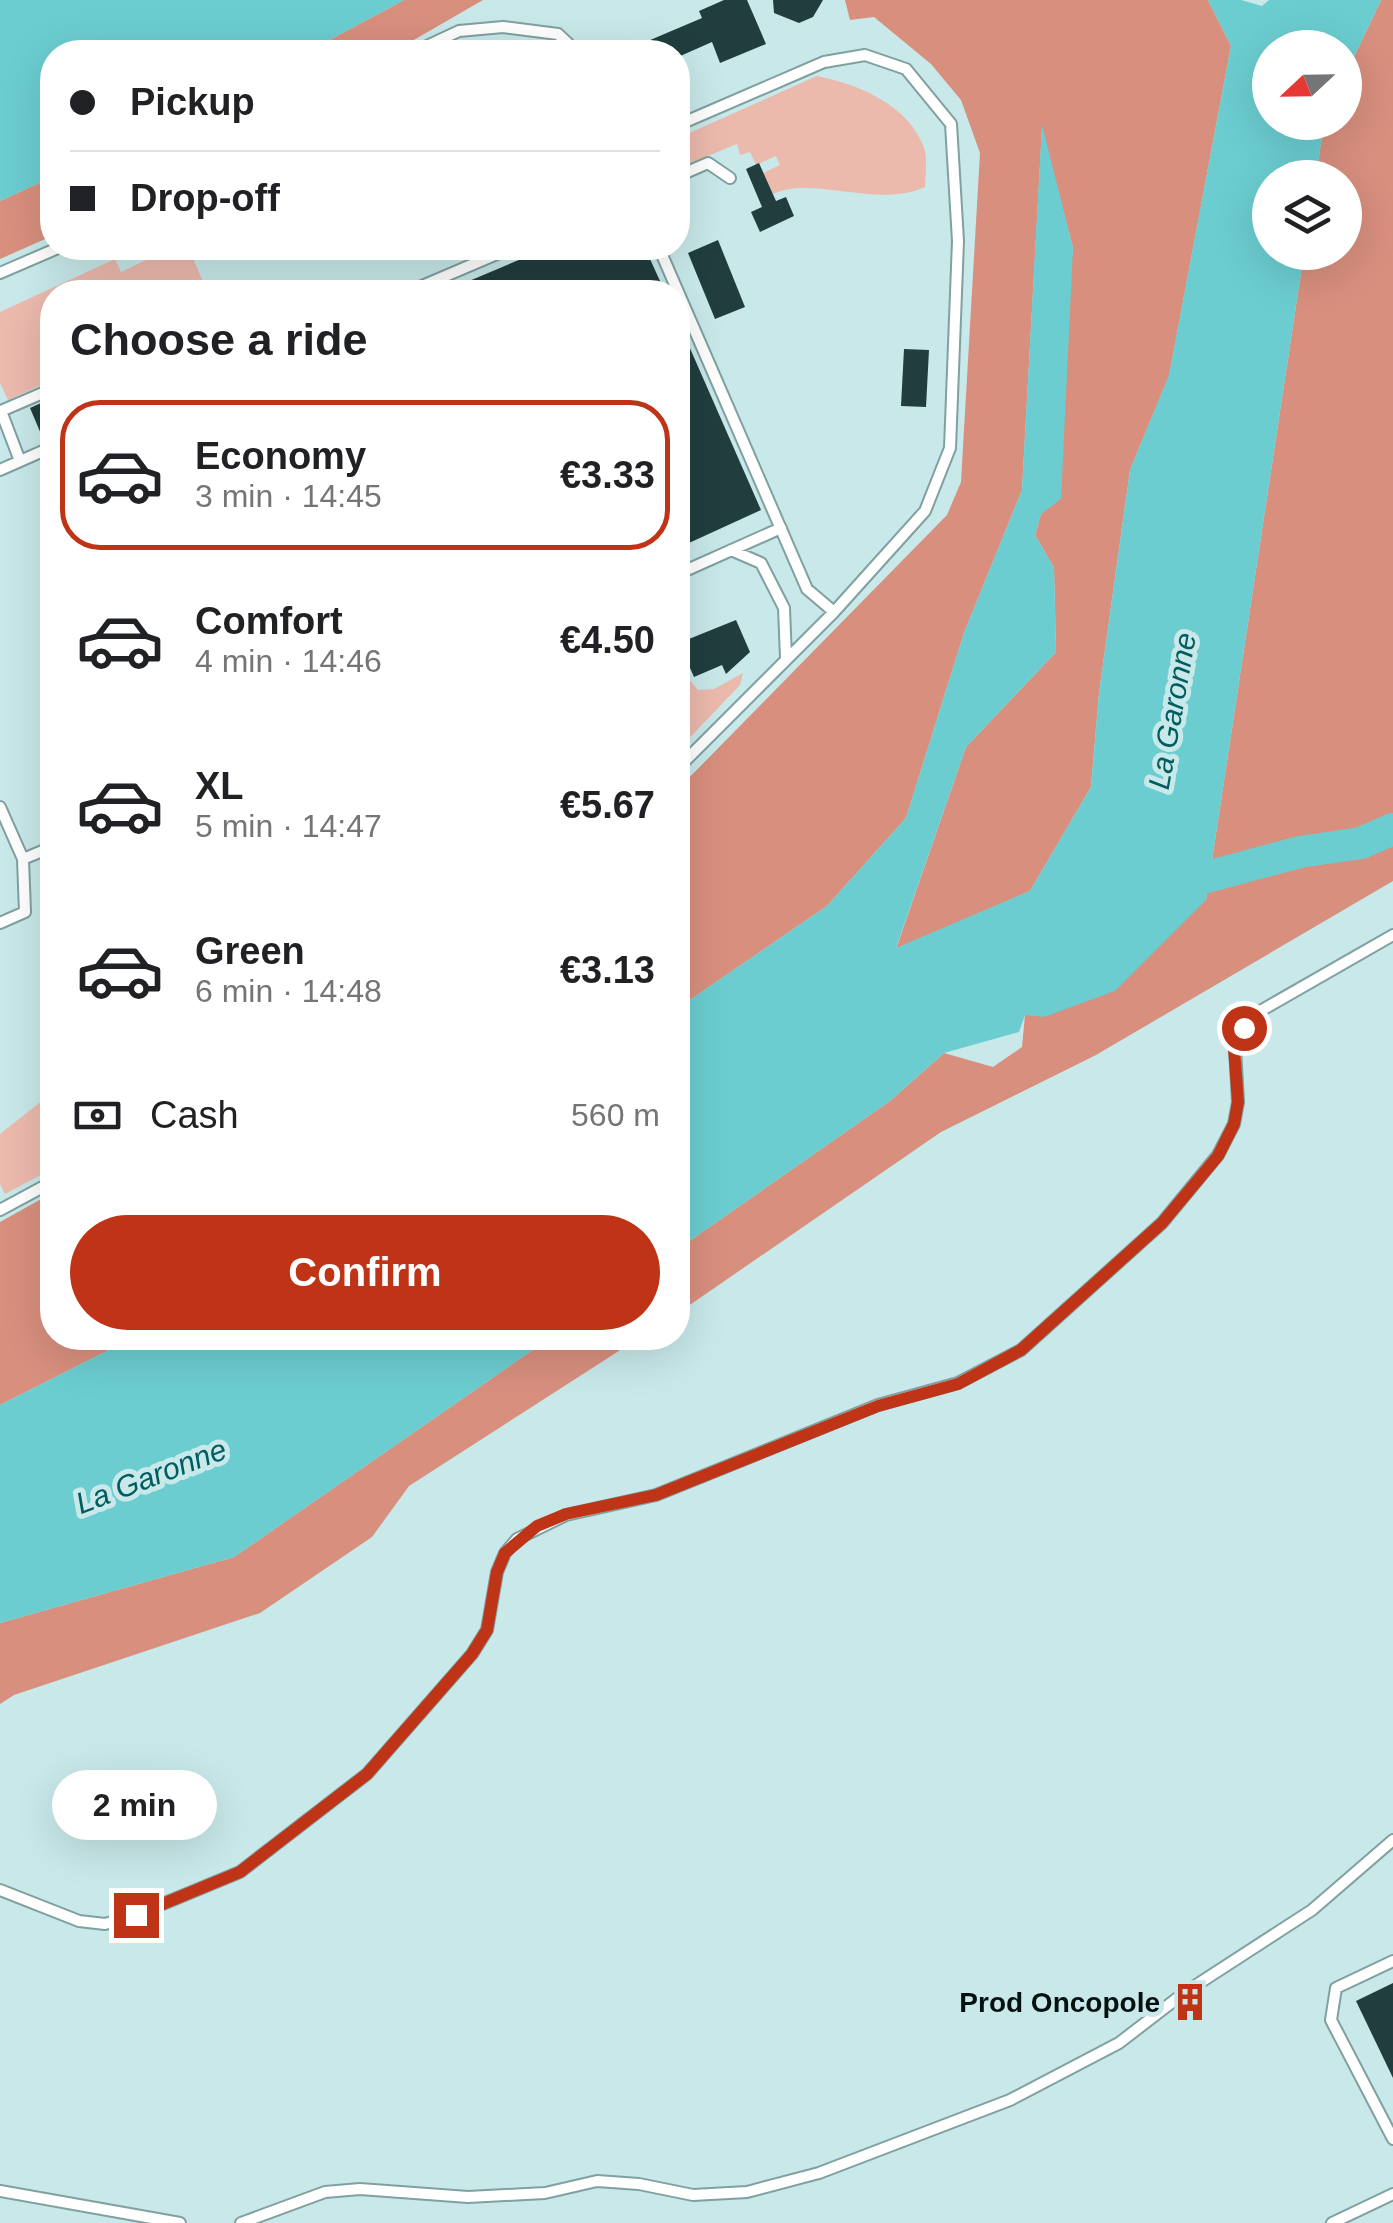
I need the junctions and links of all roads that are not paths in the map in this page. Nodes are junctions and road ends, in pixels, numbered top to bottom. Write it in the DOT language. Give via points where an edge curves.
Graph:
graph roads {
  1 [pos="440,40"];
  2 [pos="564,40"];
  3 [pos="690,119"];
  4 [pos="690,170"];
  5 [pos="730,178"];
  6 [pos="40,255"];
  7 [pos="484,260"];
  8 [pos="0,272"];
  9 [pos="436,280"];
  10 [pos="690,319"];
  11 [pos="40,395"];
  12 [pos="40,453"];
  13 [pos="20,462"];
  14 [pos="0,470"];
  15 [pos="781,528"];
  16 [pos="731,550"];
  17 [pos="690,569"];
  18 [pos="834,612"];
  19 [pos="786,658"];
  20 [pos="690,756"];
  21 [pos="0,808"];
  22 [pos="40,852"];
  23 [pos="23,860"];
  24 [pos="0,923"];
  25 [pos="1393,935"];
  26 [pos="40,1188"];
  27 [pos="0,1210"];
  28 [pos="1393,1840"];
  29 [pos="0,1890"];
  30 [pos="1393,1961"];
  31 [pos="1393,2139"];
  32 [pos="0,2192"];
  33 [pos="1393,2194"];
  34 [pos="180,2223"];
  35 [pos="241,2223"];
  36 [pos="1332,2223"];
  1 -- 2 [label="lane" via="503,26"];
  3 -- 18 [label="lane" via="824,62 865,55 906,68 951,124 958,241 950,448 925,511"];
  4 -- 5 [label="lane" via="708,162"];
  6 -- 8 [label="lane"];
  7 -- 9 [label="lane"];
  10 -- 15 [label="lane"];
  11 -- 13 [label="lane" via="2,412"];
  12 -- 13 [label="lane"];
  13 -- 14 [label="lane"];
  15 -- 16 [label="lane"];
  15 -- 18 [label="lane" via="807,588"];
  16 -- 17 [label="lane"];
  16 -- 19 [label="lane" via="761,563 769,578 784,608"];
  18 -- 19 [label="lane"];
  19 -- 20 [label="lane"];
  21 -- 23 [label="lane"];
  22 -- 23 [label="lane"];
  23 -- 24 [label="lane" via="25,912"];
  25 -- 29 [label="lane" via="1255,1014 1234,1048 1238,1102 1218,1156 1162,1223 1021,1350 958,1384 878,1406 656,1495 566,1514 517,1539 497,1572 487,1630 472,1654 367,1774 240,1872 104,1924"];
  26 -- 27 [label="lane"];
  28 -- 35 [label="lane" via="1312,1910 1119,2043 1010,2100 819,2173 747,2192 692,2194 597,2181 546,2193 468,2197 325,2192"];
  30 -- 31 [label="lane" via="1336,1988 1331,2020"];
  32 -- 34 [label="lane"];
  33 -- 36 [label="lane"];
}
